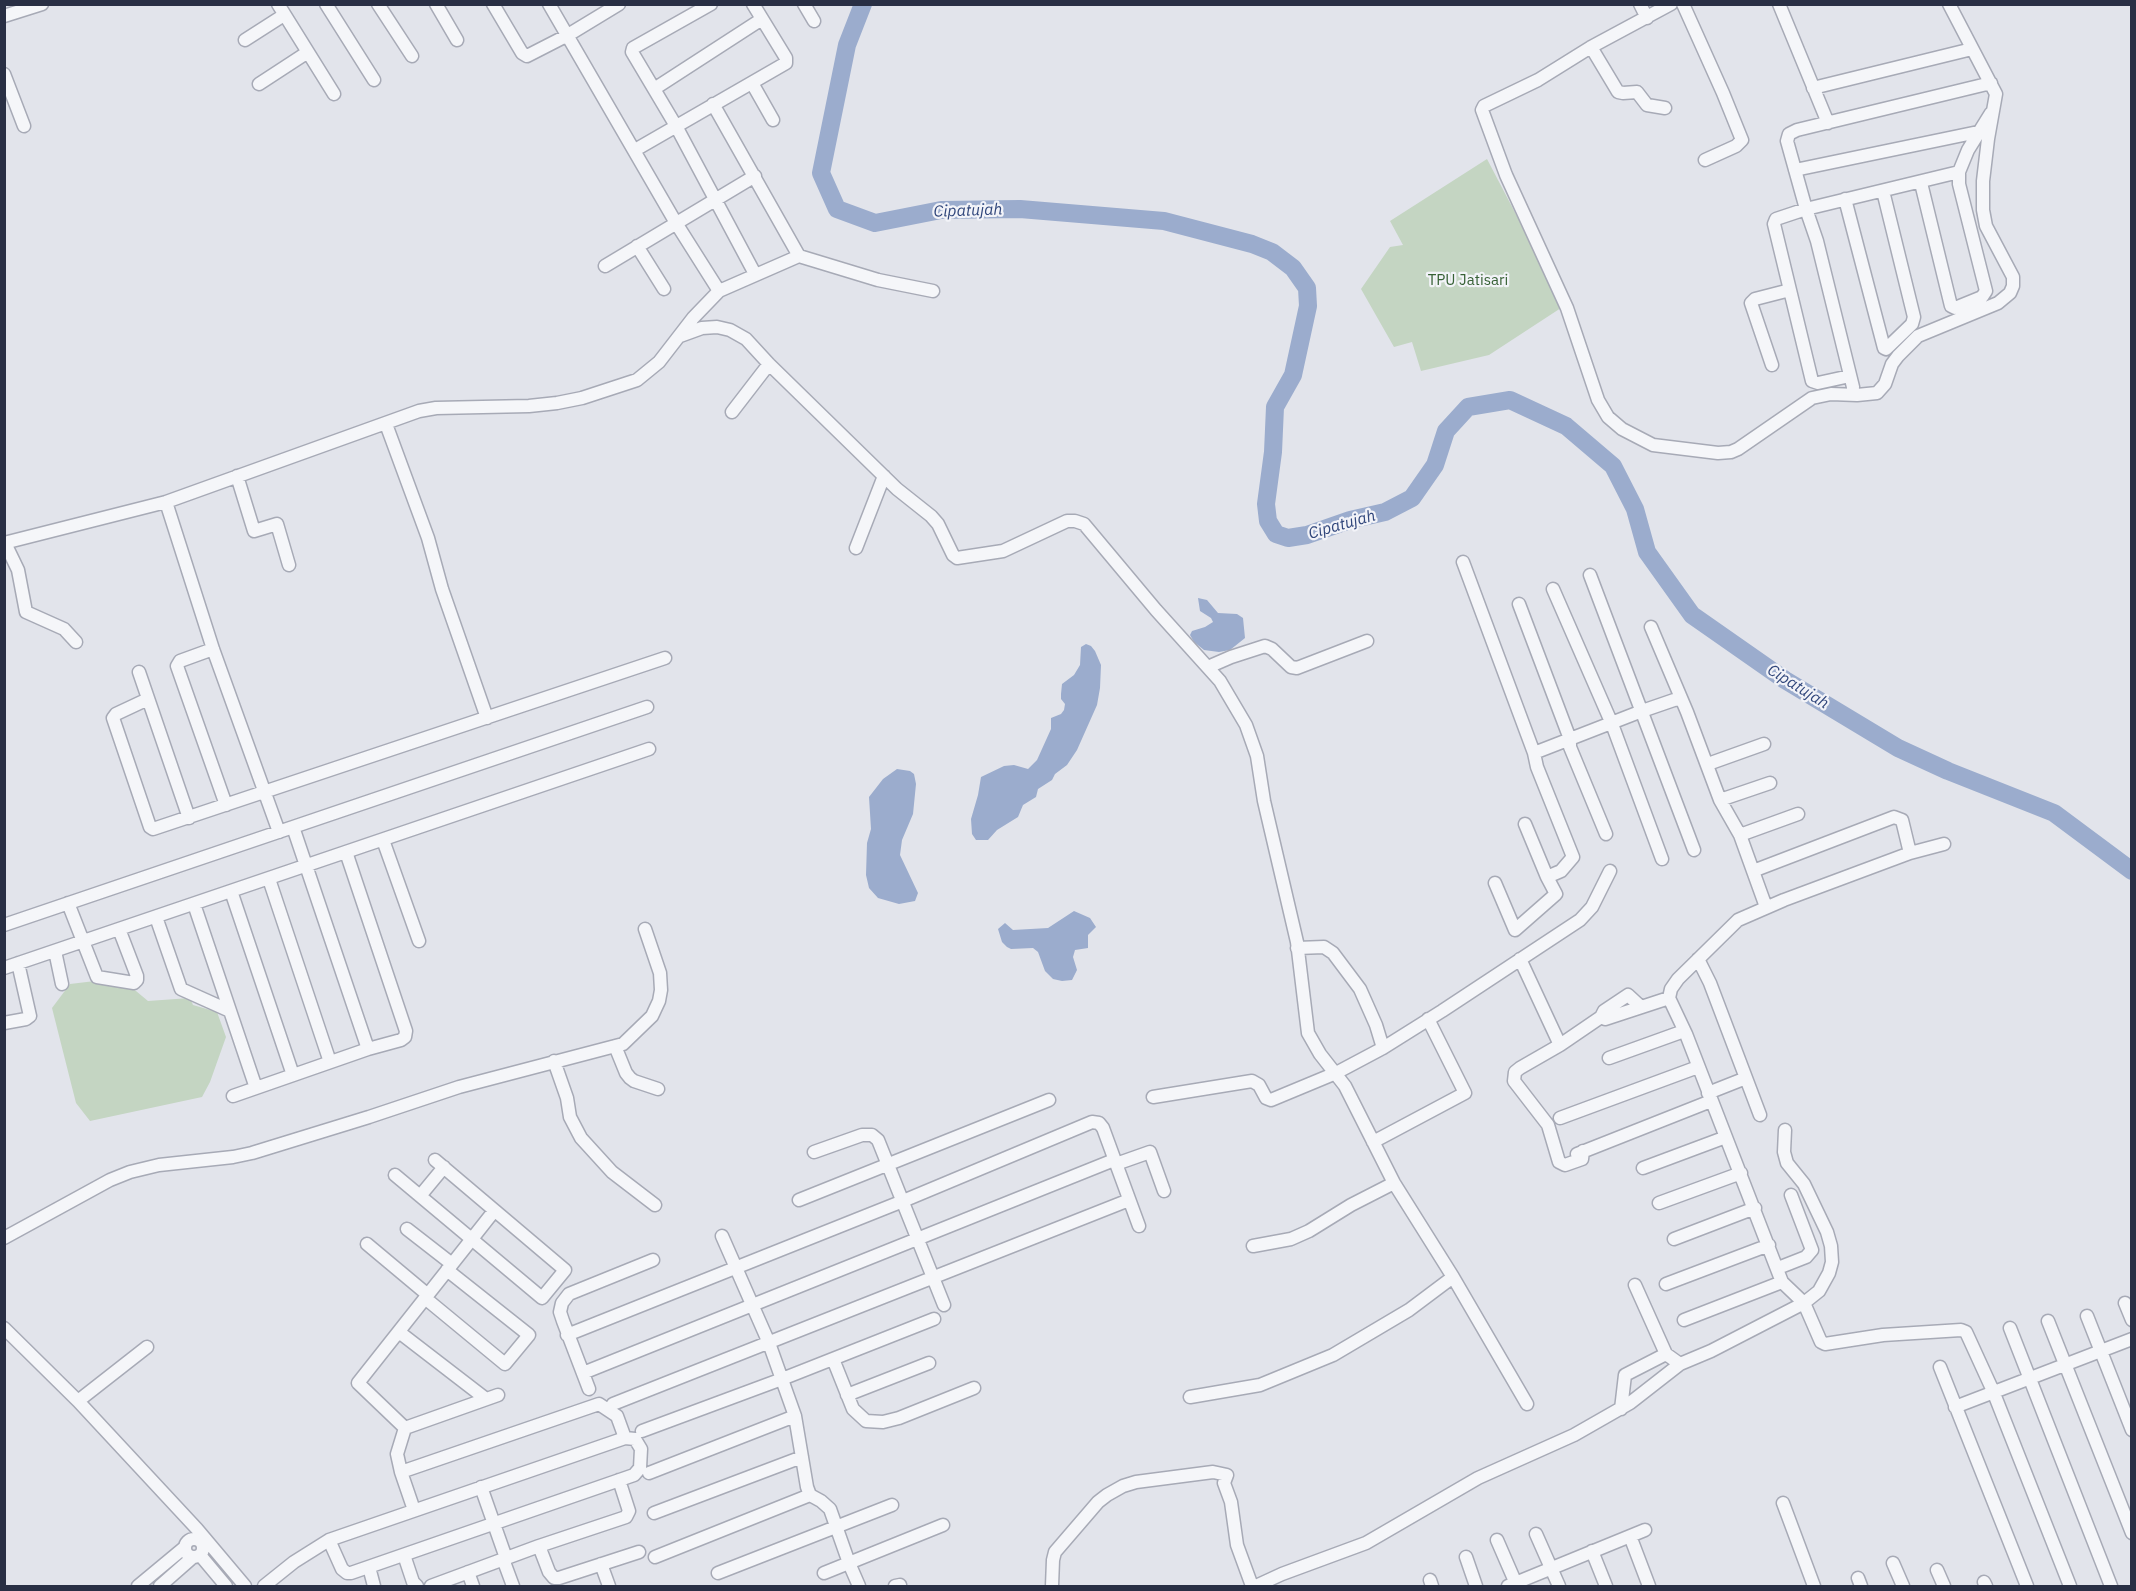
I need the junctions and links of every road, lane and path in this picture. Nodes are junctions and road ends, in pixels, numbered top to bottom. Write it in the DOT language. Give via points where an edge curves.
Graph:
graph roads {
  1 [pos="42,4"];
  2 [pos="378,4"];
  3 [pos="436,4"];
  4 [pos="493,4"];
  5 [pos="549,4"];
  6 [pos="619,4"];
  7 [pos="711,4"];
  8 [pos="753,4"];
  9 [pos="804,4"];
  10 [pos="1640,4"];
  11 [pos="1671,4"];
  12 [pos="1683,4"];
  13 [pos="1779,4"];
  14 [pos="1949,4"];
  15 [pos="330,6"];
  16 [pos="281,10"];
  17 [pos="4,16"];
  18 [pos="1647,18"];
  19 [pos="762,19"];
  20 [pos="814,21"];
  21 [pos="568,35"];
  22 [pos="245,40"];
  23 [pos="457,40"];
  24 [pos="1591,47"];
  25 [pos="1972,49"];
  26 [pos="308,52"];
  27 [pos="412,56"];
  28 [pos="4,74"];
  29 [pos="374,80"];
  30 [pos="752,82"];
  31 [pos="1991,83"];
  32 [pos="259,84"];
  33 [pos="654,88"];
  34 [pos="1813,88"];
  35 [pos="334,94"];
  36 [pos="713,104"];
  37 [pos="1665,108"];
  38 [pos="1995,108"];
  39 [pos="773,120"];
  40 [pos="1828,123"];
  41 [pos="24,126"];
  42 [pos="676,126"];
  43 [pos="1978,132"];
  44 [pos="635,150"];
  45 [pos="1706,160"];
  46 [pos="1795,170"];
  47 [pos="1959,172"];
  48 [pos="755,176"];
  49 [pos="1921,183"];
  50 [pos="1883,191"];
  51 [pos="717,199"];
  52 [pos="1845,199"];
  53 [pos="1806,209"];
  54 [pos="676,223"];
  55 [pos="637,246"];
  56 [pos="799,256"];
  57 [pos="605,266"];
  58 [pos="755,274"];
  59 [pos="664,289"];
  60 [pos="1790,290"];
  61 [pos="719,291"];
  62 [pos="933,291"];
  63 [pos="680,336"];
  64 [pos="769,364"];
  65 [pos="1772,365"];
  66 [pos="732,412"];
  67 [pos="386,424"];
  68 [pos="237,476"];
  69 [pos="884,476"];
  70 [pos="166,502"];
  71 [pos="5,543"];
  72 [pos="856,548"];
  73 [pos="1463,562"];
  74 [pos="290,565"];
  75 [pos="1590,575"];
  76 [pos="1553,589"];
  77 [pos="1519,604"];
  78 [pos="1651,627"];
  79 [pos="1367,641"];
  80 [pos="76,642"];
  81 [pos="213,649"];
  82 [pos="665,658"];
  83 [pos="1208,667"];
  84 [pos="138,672"];
  85 [pos="148,699"];
  86 [pos="1681,699"];
  87 [pos="647,707"];
  88 [pos="1642,711"];
  89 [pos="487,718"];
  90 [pos="1612,724"];
  91 [pos="1570,739"];
  92 [pos="1764,744"];
  93 [pos="649,749"];
  94 [pos="1534,753"];
  95 [pos="1708,764"];
  96 [pos="1770,783"];
  97 [pos="264,792"];
  98 [pos="1720,800"];
  99 [pos="226,805"];
  100 [pos="1798,814"];
  101 [pos="189,818"];
  102 [pos="1525,824"];
  103 [pos="293,827"];
  104 [pos="279,832"];
  105 [pos="1606,834"];
  106 [pos="1740,835"];
  107 [pos="383,840"];
  108 [pos="1944,843"];
  109 [pos="1694,850"];
  110 [pos="346,852"];
  111 [pos="1910,853"];
  112 [pos="1662,859"];
  113 [pos="306,866"];
  114 [pos="1610,871"];
  115 [pos="1753,871"];
  116 [pos="1547,877"];
  117 [pos="269,879"];
  118 [pos="1495,882"];
  119 [pos="231,891"];
  120 [pos="68,903"];
  121 [pos="194,904"];
  122 [pos="1766,907"];
  123 [pos="156,916"];
  124 [pos="4,925"];
  125 [pos="119,929"];
  126 [pos="645,929"];
  127 [pos="83,941"];
  128 [pos="419,941"];
  129 [pos="1297,948"];
  130 [pos="55,951"];
  131 [pos="1520,959"];
  132 [pos="1698,959"];
  133 [pos="18,963"];
  134 [pos="4,968"];
  135 [pos="62,984"];
  136 [pos="1669,998"];
  137 [pos="230,1011"];
  138 [pos="1428,1019"];
  139 [pos="4,1023"];
  140 [pos="1684,1030"];
  141 [pos="615,1046"];
  142 [pos="1560,1046"];
  143 [pos="1383,1048"];
  144 [pos="368,1049"];
  145 [pos="1609,1058"];
  146 [pos="554,1061"];
  147 [pos="330,1062"];
  148 [pos="1698,1066"];
  149 [pos="1336,1073"];
  150 [pos="293,1075"];
  151 [pos="1746,1078"];
  152 [pos="255,1088"];
  153 [pos="658,1089"];
  154 [pos="233,1096"];
  155 [pos="1153,1097"];
  156 [pos="1710,1097"];
  157 [pos="1049,1100"];
  158 [pos="1760,1115"];
  159 [pos="1560,1118"];
  160 [pos="1785,1130"];
  161 [pos="1726,1137"];
  162 [pos="1373,1142"];
  163 [pos="814,1152"];
  164 [pos="1115,1162"];
  165 [pos="888,1164"];
  166 [pos="1643,1168"];
  167 [pos="1741,1173"];
  168 [pos="395,1175"];
  169 [pos="1394,1183"];
  170 [pos="1164,1191"];
  171 [pos="1791,1195"];
  172 [pos="420,1196"];
  173 [pos="799,1200"];
  174 [pos="1129,1200"];
  175 [pos="903,1201"];
  176 [pos="1659,1203"];
  177 [pos="655,1205"];
  178 [pos="1755,1208"];
  179 [pos="494,1210"];
  180 [pos="1139,1226"];
  181 [pos="407,1229"];
  182 [pos="722,1236"];
  183 [pos="4,1238"];
  184 [pos="918,1239"];
  185 [pos="1674,1239"];
  186 [pos="471,1240"];
  187 [pos="367,1244"];
  188 [pos="1768,1245"];
  189 [pos="1253,1246"];
  190 [pos="654,1260"];
  191 [pos="450,1267"];
  192 [pos="1778,1268"];
  193 [pos="736,1269"];
  194 [pos="1453,1277"];
  195 [pos="933,1278"];
  196 [pos="1782,1282"];
  197 [pos="1666,1284"];
  198 [pos="1635,1285"];
  199 [pos="426,1296"];
  200 [pos="1804,1303"];
  201 [pos="2125,1303"];
  202 [pos="944,1305"];
  203 [pos="753,1306"];
  204 [pos="2087,1316"];
  205 [pos="934,1319"];
  206 [pos="1684,1320"];
  207 [pos="2132,1320"];
  208 [pos="2048,1321"];
  209 [pos="4,1328"];
  210 [pos="2010,1328"];
  211 [pos="399,1332"];
  212 [pos="567,1335"];
  213 [pos="2132,1340"];
  214 [pos="769,1343"];
  215 [pos="147,1347"];
  216 [pos="2100,1352"];
  217 [pos="1666,1354"];
  218 [pos="832,1359"];
  219 [pos="929,1363"];
  220 [pos="1680,1364"];
  221 [pos="2064,1365"];
  222 [pos="1940,1367"];
  223 [pos="583,1373"];
  224 [pos="2029,1377"];
  225 [pos="782,1379"];
  226 [pos="974,1388"];
  227 [pos="589,1389"];
  228 [pos="1993,1391"];
  229 [pos="847,1395"];
  230 [pos="1190,1397"];
  231 [pos="78,1401"];
  232 [pos="613,1404"];
  233 [pos="1527,1404"];
  234 [pos="1955,1407"];
  235 [pos="1621,1409"];
  236 [pos="795,1416"];
  237 [pos="405,1428"];
  238 [pos="2132,1430"];
  239 [pos="642,1431"];
  240 [pos="625,1438"];
  241 [pos="802,1457"];
  242 [pos="401,1472"];
  243 [pos="649,1473"];
  244 [pos="619,1480"];
  245 [pos="481,1487"];
  246 [pos="810,1495"];
  247 [pos="1783,1503"];
  248 [pos="892,1505"];
  249 [pos="414,1510"];
  250 [pos="654,1514"];
  251 [pos="494,1524"];
  252 [pos="943,1525"];
  253 [pos="835,1526"];
  254 [pos="1645,1530"];
  255 [pos="2132,1533"];
  256 [pos="1536,1534"];
  257 [pos="1630,1536"];
  258 [pos="191,1538"];
  259 [pos="329,1540"];
  260 [pos="1497,1540"];
  261 [pos="539,1546"];
  262 [pos="1592,1551"];
  263 [pos="639,1552"];
  264 [pos="202,1553"];
  265 [pos="404,1555"];
  266 [pos="655,1557"];
  267 [pos="1466,1557"];
  268 [pos="505,1558"];
  269 [pos="849,1563"];
  270 [pos="1893,1563"];
  271 [pos="601,1564"];
  272 [pos="369,1567"];
  273 [pos="1552,1569"];
  274 [pos="1937,1570"];
  275 [pos="468,1572"];
  276 [pos="718,1573"];
  277 [pos="824,1573"];
  278 [pos="568,1581"];
  279 [pos="163,1585"];
  280 [pos="1514,1586"];
  281 [pos="138,1587"];
  282 [pos="226,1587"];
  283 [pos="245,1587"];
  284 [pos="264,1587"];
  285 [pos="374,1587"];
  286 [pos="417,1587"];
  287 [pos="431,1587"];
  288 [pos="473,1587"];
  289 [pos="513,1587"];
  290 [pos="609,1587"];
  291 [pos="859,1587"];
  292 [pos="1052,1587"];
  293 [pos="1254,1587"];
  294 [pos="1476,1587"];
  295 [pos="1559,1587"];
  296 [pos="1606,1587"];
  297 [pos="1649,1587"];
  298 [pos="1814,1587"];
  299 [pos="1903,1587"];
  300 [pos="1944,1587"];
  301 [pos="2027,1587"];
  302 [pos="2070,1587"];
  303 [pos="2111,1587"];
  1 -- 17 [label="street"];
  2 -- 27 [label="street"];
  3 -- 23 [label="street"];
  4 -- 21 [label="street" via="525,55"];
  5 -- 21 [label="street"];
  6 -- 21 [label="street"];
  7 -- 33 [label="street" via="632,49"];
  8 -- 19 [label="street"];
  9 -- 20 [label="street"];
  10 -- 18 [label="street"];
  11 -- 18 [label="street"];
  12 -- 45 [label="street" via="1742,141"];
  13 -- 34 [label="street"];
  14 -- 25 [label="street"];
  15 -- 29 [label="street"];
  16 -- 22 [label="street"];
  16 -- 26 [label="street"];
  18 -- 24 [label="street"];
  19 -- 30 [label="street" via="786,62"];
  19 -- 33 [label="street"];
  21 -- 44 [label="street"];
  24 -- 37 [label="street" via="1618,92 1637,92 1647,105"];
  24 -- 38 [label="street" via="1482,110 1506,175 1567,308 1602,408 1622,429 1663,447 1731,452 1812,398 1877,393 1892,364 1918,336 2004,298 2013,286 2013,277 1986,226 1983,210 1983,181"];
  25 -- 31 [label="street"];
  25 -- 34 [label="street"];
  26 -- 32 [label="street"];
  26 -- 35 [label="street"];
  28 -- 41 [label="street"];
  30 -- 36 [label="street"];
  30 -- 39 [label="street"];
  31 -- 38 [label="street" via="1996,94"];
  31 -- 40 [label="street"];
  33 -- 42 [label="street"];
  34 -- 40 [label="street"];
  36 -- 42 [label="street"];
  36 -- 48 [label="street"];
  38 -- 43 [label="street"];
  40 -- 46 [label="street" via="1789,134 1786,141"];
  42 -- 44 [label="street"];
  42 -- 51 [label="street"];
  43 -- 46 [label="street"];
  43 -- 47 [label="street"];
  44 -- 54 [label="street"];
  46 -- 53 [label="street"];
  47 -- 49 [label="street"];
  47 -- 49 [label="street" via="1986,291 1982,297 1955,308 1951,306"];
  48 -- 51 [label="street"];
  48 -- 56 [label="street"];
  49 -- 50 [label="street"];
  50 -- 52 [label="street"];
  50 -- 52 [label="street" via="1914,317 1912,324 1886,350"];
  51 -- 54 [label="street"];
  51 -- 58 [label="street"];
  52 -- 53 [label="street"];
  53 -- 60 [label="street" via="1774,222"];
  53 -- 60 [label="street" via="1851,382 1812,381"];
  54 -- 55 [label="street"];
  54 -- 61 [label="street"];
  55 -- 57 [label="street"];
  55 -- 59 [label="street"];
  56 -- 58 [label="street"];
  56 -- 62 [label="street" via="851,273"];
  58 -- 61 [label="street"];
  60 -- 65 [label="street" via="1751,303"];
  61 -- 63 [label="street"];
  63 -- 64 [label="street" via="708,327 730,330 746,339"];
  63 -- 67 [label="street" via="645,375 582,398 529,406 436,408"];
  64 -- 66 [label="street"];
  64 -- 69 [label="street"];
  67 -- 68 [label="street"];
  67 -- 89 [label="street" via="426,530"];
  68 -- 70 [label="street"];
  68 -- 74 [label="street" via="254,531 278,524"];
  69 -- 72 [label="street"];
  69 -- 83 [label="street" via="931,516 958,559 1003,551 1067,521 1084,524"];
  70 -- 71 [label="street"];
  70 -- 81 [label="street"];
  71 -- 80 [label="street" via="18,570 26,612 64,629"];
  73 -- 94 [label="street"];
  75 -- 88 [label="street"];
  76 -- 90 [label="street"];
  77 -- 91 [label="street"];
  78 -- 86 [label="street"];
  79 -- 83 [label="street" via="1298,668 1291,667 1265,646"];
  81 -- 97 [label="street"];
  81 -- 99 [label="street" via="180,661 177,666"];
  82 -- 89 [label="street"];
  83 -- 129 [label="street" via="1233,699 1253,743"];
  84 -- 85 [label="street"];
  85 -- 101 [label="street"];
  85 -- 101 [label="street" via="114,715 120,740 151,828"];
  86 -- 88 [label="street"];
  86 -- 95 [label="street"];
  87 -- 103 [label="street"];
  88 -- 90 [label="street"];
  88 -- 109 [label="street"];
  89 -- 97 [label="street"];
  90 -- 91 [label="street"];
  90 -- 112 [label="street"];
  91 -- 94 [label="street"];
  91 -- 105 [label="street"];
  92 -- 95 [label="street"];
  93 -- 107 [label="street"];
  94 -- 116 [label="street" via="1573,857 1561,872"];
  95 -- 98 [label="street"];
  96 -- 98 [label="street"];
  97 -- 99 [label="street"];
  97 -- 104 [label="street"];
  98 -- 106 [label="street"];
  99 -- 101 [label="street"];
  100 -- 106 [label="street"];
  102 -- 116 [label="street"];
  103 -- 104 [label="street"];
  103 -- 113 [label="street"];
  104 -- 120 [label="street"];
  106 -- 115 [label="street"];
  107 -- 110 [label="street"];
  107 -- 128 [label="street"];
  108 -- 111 [label="street"];
  110 -- 113 [label="street"];
  110 -- 144 [label="street" via="406,1034 400,1040"];
  111 -- 115 [label="street" via="1902,819 1894,817"];
  111 -- 122 [label="street"];
  113 -- 117 [label="street"];
  113 -- 144 [label="street"];
  114 -- 131 [label="street" via="1587,913"];
  115 -- 122 [label="street"];
  116 -- 118 [label="street" via="1556,894 1515,930"];
  117 -- 119 [label="street"];
  117 -- 147 [label="street"];
  119 -- 121 [label="street"];
  119 -- 150 [label="street"];
  120 -- 124 [label="street"];
  120 -- 127 [label="street"];
  121 -- 123 [label="street"];
  121 -- 137 [label="street"];
  122 -- 132 [label="street" via="1738,920"];
  123 -- 125 [label="street"];
  123 -- 137 [label="street" via="181,989"];
  125 -- 127 [label="street"];
  125 -- 127 [label="street" via="137,976 134,983 97,976"];
  126 -- 141 [label="street" via="662,990 657,1009 646,1023 623,1044"];
  127 -- 130 [label="street"];
  129 -- 143 [label="street" via="1324,947 1333,953 1360,989"];
  129 -- 149 [label="street" via="1306,1029"];
  130 -- 133 [label="street"];
  130 -- 135 [label="street"];
  131 -- 138 [label="street"];
  131 -- 142 [label="street"];
  132 -- 136 [label="street" via="1673,984"];
  132 -- 151 [label="street"];
  133 -- 134 [label="street"];
  133 -- 139 [label="street" via="29,1017"];
  136 -- 140 [label="street"];
  136 -- 142 [label="street" via="1605,1019 1601,1017"];
  137 -- 152 [label="street"];
  138 -- 143 [label="street"];
  138 -- 162 [label="street" via="1466,1093"];
  140 -- 145 [label="street"];
  140 -- 148 [label="street"];
  141 -- 146 [label="street"];
  141 -- 153 [label="street" via="626,1074 634,1082"];
  142 -- 156 [label="street" via="1520,1068 1514,1081 1548,1125 1559,1162 1565,1165 1582,1159 1580,1153"];
  143 -- 149 [label="street"];
  144 -- 147 [label="street"];
  146 -- 177 [label="street" via="570,1117 581,1138 612,1172"];
  146 -- 183 [label="street" via="252,1153 130,1172"];
  147 -- 150 [label="street"];
  148 -- 156 [label="street"];
  148 -- 159 [label="street"];
  149 -- 155 [label="street" via="1271,1100 1252,1081"];
  149 -- 162 [label="street"];
  150 -- 152 [label="street"];
  151 -- 156 [label="street"];
  151 -- 158 [label="street"];
  152 -- 154 [label="street"];
  156 -- 161 [label="street"];
  157 -- 165 [label="street"];
  160 -- 200 [label="street" via="1787,1163 1804,1184 1831,1246 1827,1279"];
  161 -- 166 [label="street"];
  161 -- 167 [label="street"];
  162 -- 169 [label="street"];
  163 -- 165 [label="street" via="846,1139 872,1136 878,1140"];
  164 -- 170 [label="street" via="1150,1152"];
  164 -- 174 [label="street"];
  164 -- 175 [label="street" via="1103,1128 1092,1122"];
  164 -- 184 [label="street"];
  165 -- 173 [label="street"];
  165 -- 175 [label="street"];
  167 -- 176 [label="street"];
  167 -- 178 [label="street"];
  168 -- 172 [label="street"];
  169 -- 189 [label="street" via="1309,1231 1291,1239"];
  169 -- 194 [label="street"];
  171 -- 192 [label="street" via="1812,1250 1806,1257"];
  172 -- 179 [label="street" via="439,1163"];
  172 -- 186 [label="street"];
  174 -- 180 [label="street"];
  174 -- 195 [label="street"];
  175 -- 184 [label="street"];
  175 -- 193 [label="street"];
  178 -- 185 [label="street"];
  178 -- 188 [label="street"];
  179 -- 186 [label="street"];
  179 -- 186 [label="street" via="565,1270 542,1298"];
  181 -- 191 [label="street"];
  182 -- 193 [label="street"];
  184 -- 195 [label="street"];
  184 -- 203 [label="street"];
  186 -- 191 [label="street"];
  187 -- 199 [label="street"];
  188 -- 192 [label="street"];
  188 -- 197 [label="street"];
  190 -- 212 [label="street" via="566,1297 560,1312"];
  191 -- 199 [label="street"];
  191 -- 199 [label="street" via="529,1335 505,1364"];
  192 -- 196 [label="street"];
  193 -- 203 [label="street"];
  193 -- 212 [label="street"];
  194 -- 230 [label="street" via="1409,1310 1333,1354 1260,1385"];
  194 -- 233 [label="street"];
  195 -- 202 [label="street"];
  195 -- 214 [label="street"];
  196 -- 200 [label="street"];
  196 -- 206 [label="street"];
  198 -- 217 [label="street"];
  199 -- 211 [label="street"];
  200 -- 220 [label="street"];
  200 -- 228 [label="street" via="1824,1344 1883,1335 1964,1331"];
  201 -- 207 [label="street"];
  203 -- 214 [label="street"];
  203 -- 223 [label="street"];
  204 -- 216 [label="street"];
  205 -- 218 [label="street"];
  208 -- 221 [label="street"];
  209 -- 231 [label="street"];
  210 -- 224 [label="street"];
  211 -- 237 [label="street" via="358,1383"];
  211 -- 237 [label="street" via="492,1397"];
  212 -- 223 [label="street"];
  213 -- 216 [label="street"];
  214 -- 225 [label="street"];
  214 -- 232 [label="street"];
  215 -- 231 [label="street"];
  216 -- 221 [label="street"];
  216 -- 238 [label="street"];
  217 -- 220 [label="street"];
  217 -- 235 [label="street" via="1625,1375"];
  218 -- 225 [label="street"];
  218 -- 229 [label="street"];
  219 -- 229 [label="street"];
  220 -- 235 [label="street"];
  221 -- 224 [label="street"];
  221 -- 255 [label="street"];
  222 -- 234 [label="street"];
  223 -- 227 [label="street"];
  224 -- 228 [label="street"];
  224 -- 303 [label="street"];
  225 -- 236 [label="street"];
  225 -- 239 [label="street"];
  226 -- 229 [label="street" via="883,1422 861,1418"];
  228 -- 234 [label="street"];
  228 -- 302 [label="street"];
  231 -- 258 [label="street"];
  234 -- 301 [label="street"];
  235 -- 293 [label="street" via="1478,1478 1366,1543"];
  236 -- 241 [label="street"];
  236 -- 243 [label="street"];
  237 -- 242 [label="street" via="397,1454"];
  240 -- 242 [label="street" via="617,1416 599,1404"];
  240 -- 244 [label="street" via="632,1437 639,1444 641,1464 634,1474"];
  240 -- 245 [label="street"];
  241 -- 246 [label="street"];
  241 -- 250 [label="street"];
  242 -- 249 [label="street"];
  244 -- 251 [label="street"];
  244 -- 261 [label="street" via="629,1511 626,1517"];
  245 -- 249 [label="street"];
  245 -- 251 [label="street"];
  246 -- 253 [label="street" via="830,1509"];
  246 -- 266 [label="street"];
  247 -- 298 [label="street"];
  248 -- 253 [label="street"];
  249 -- 259 [label="street"];
  251 -- 265 [label="street"];
  251 -- 268 [label="street"];
  252 -- 269 [label="street"];
  253 -- 269 [label="street"];
  253 -- 276 [label="street"];
  254 -- 257 [label="street"];
  256 -- 273 [label="street"];
  257 -- 262 [label="street"];
  257 -- 297 [label="street"];
  258 -- 264 [label="street"];
  258 -- 264 [label="street" via="187,1554"];
  258 -- 281 [label="street"];
  259 -- 272 [label="street" via="345,1572"];
  259 -- 284 [label="street"];
  260 -- 280 [label="street"];
  261 -- 268 [label="street"];
  261 -- 278 [label="street" via="552,1576"];
  262 -- 273 [label="street"];
  262 -- 296 [label="street"];
  263 -- 271 [label="street"];
  264 -- 279 [label="street"];
  264 -- 282 [label="street"];
  264 -- 283 [label="street"];
  265 -- 272 [label="street"];
  265 -- 286 [label="street"];
  267 -- 294 [label="street"];
  268 -- 275 [label="street"];
  268 -- 289 [label="street"];
  269 -- 277 [label="street"];
  269 -- 291 [label="street"];
  270 -- 299 [label="street"];
  271 -- 278 [label="street"];
  271 -- 290 [label="street"];
  272 -- 285 [label="street"];
  273 -- 280 [label="street"];
  273 -- 295 [label="street"];
  274 -- 300 [label="street"];
  275 -- 287 [label="street"];
  275 -- 288 [label="street"];
  292 -- 293 [label="street" via="1055,1552 1107,1495 1136,1482 1216,1472 1227,1475 1224,1483 1237,1545"];
}
